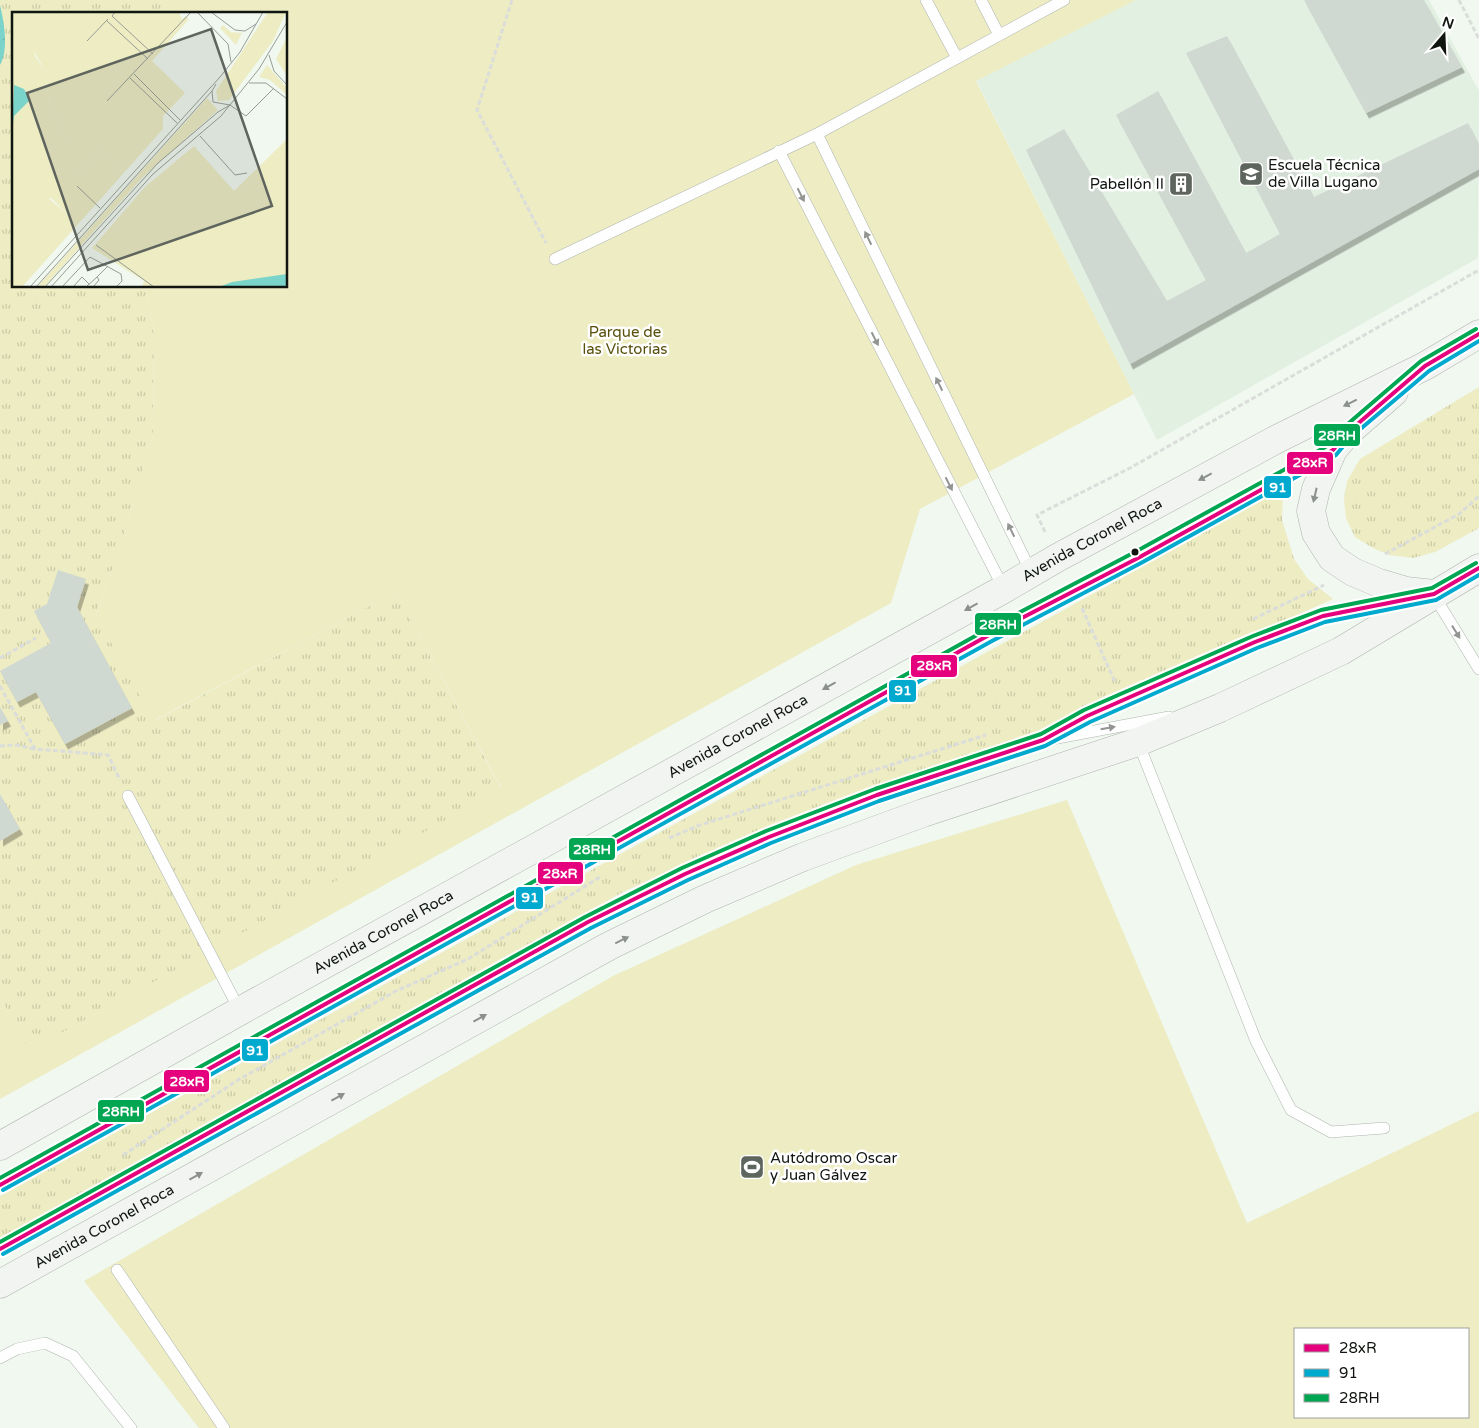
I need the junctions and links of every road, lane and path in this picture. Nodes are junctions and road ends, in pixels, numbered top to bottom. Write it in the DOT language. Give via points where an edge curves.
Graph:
graph roads {
  1 [pos="512,0"];
  2 [pos="926,0"];
  3 [pos="981,0"];
  4 [pos="1064,0"];
  5 [pos="1459,0"];
  6 [pos="1000,35"];
  7 [pos="1479,39"];
  8 [pos="957,58"];
  9 [pos="817,134"];
  10 [pos="779,151"];
  11 [pos="555,259"];
  12 [pos="1479,270"];
  13 [pos="1479,334"];
  14 [pos="1425,366"];
  15 [pos="1333,450"];
  16 [pos="1037,515"];
  17 [pos="1479,568"];
  18 [pos="1032,574"];
  19 [pos="1004,589"];
  20 [pos="1074,592"];
  21 [pos="1434,594"];
  22 [pos="36,638"];
  23 [pos="0,658"];
  24 [pos="1479,669"];
  25 [pos="1116,684"];
  26 [pos="0,686"];
  27 [pos="1220,708"];
  28 [pos="1043,740"];
  29 [pos="1138,742"];
  30 [pos="0,746"];
  31 [pos="35,749"];
  32 [pos="128,796"];
  33 [pos="240,1011"];
  34 [pos="1384,1128"];
  35 [pos="0,1146"];
  36 [pos="0,1185"];
  37 [pos="0,1248"];
  38 [pos="117,1270"];
  39 [pos="0,1284"];
  40 [pos="0,1358"];
  41 [pos="131,1428"];
  42 [pos="224,1428"];
  1 -- 11 [label="path" via="477,110"];
  2 -- 8 [label="lane"];
  3 -- 6 [label="lane"];
  4 -- 6 [label="lane"];
  5 -- 7 [label="path"];
  6 -- 8 [label="lane"];
  8 -- 9 [label="lane"];
  9 -- 10 [label="lane"];
  18 -- 9 [label="lane, one-way"];
  10 -- 11 [label="lane"];
  10 -- 19 [label="lane, one-way"];
  12 -- 16 [label="path" via="1130,468"];
  13 -- 14 [label="main road, Avenida Coronel Roca"];
  14 -- 15 [label="main road" via="1347,432"];
  14 -- 18 [label="main road, Avenida Coronel Roca, one-way" via="1279,438"];
  15 -- 20 [label="lane"];
  15 -- 21 [label="main road, one-way" via="1316,489 1312,511 1316,533 1332,558 1379,583 1406,591"];
  17 -- 21 [label="main road, Avenida Coronel Roca"];
  18 -- 19 [label="main road, Avenida Coronel Roca"];
  19 -- 33 [label="main road, Avenida Coronel Roca, one-way"];
  20 -- 25 [label="path"];
  20 -- 36 [label="lane" via="981,640"];
  21 -- 24 [label="lane, one-way"];
  21 -- 27 [label="main road, Avenida Coronel Roca" via="1340,651"];
  21 -- 28 [label="lane" via="1323,616 1154,686"];
  22 -- 23 [label="path"];
  26 -- 31 [label="path"];
  28 -- 27 [label="lane, one-way"];
  27 -- 29 [label="main road, Avenida Coronel Roca"];
  28 -- 37 [label="lane" via="877,794 684,874 588,922"];
  29 -- 34 [label="lane" via="1256,1041 1291,1110 1331,1132"];
  39 -- 29 [label="main road, Avenida Coronel Roca, one-way" via="609,946 705,899 804,857 922,813"];
  30 -- 31 [label="path"];
  31 -- 32 [label="path" via="108,755"];
  32 -- 33 [label="lane"];
  33 -- 35 [label="main road, Avenida Coronel Roca"];
  38 -- 42 [label="lane"];
  40 -- 41 [label="lane" via="17,1349 45,1344 73,1356"];
}
